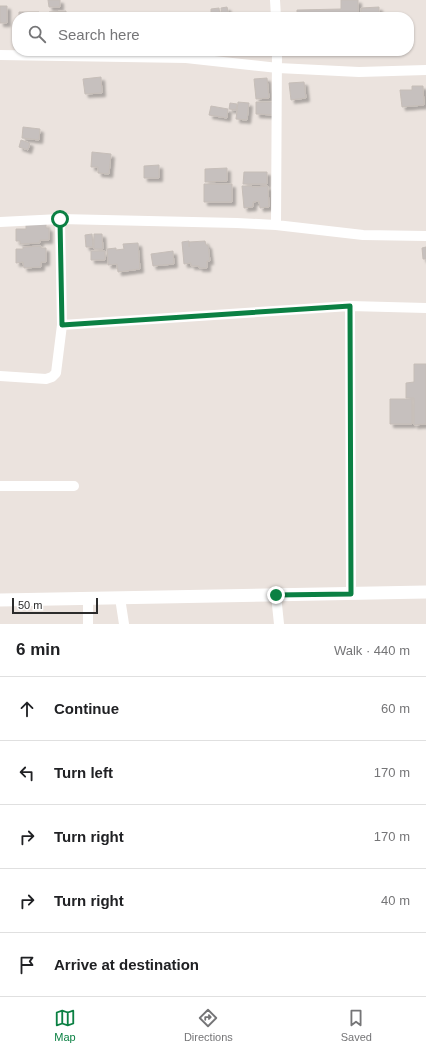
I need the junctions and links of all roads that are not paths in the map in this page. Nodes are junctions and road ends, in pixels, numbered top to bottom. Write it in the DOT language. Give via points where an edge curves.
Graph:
graph roads {
  1 [pos="275,0"];
  2 [pos="276,12"];
  3 [pos="0,55"];
  4 [pos="12,55"];
  5 [pos="62,56"];
  6 [pos="277,56"];
  7 [pos="278,68"];
  8 [pos="426,70"];
  9 [pos="60,219"];
  10 [pos="0,222"];
  11 [pos="276,225"];
  12 [pos="426,236"];
  13 [pos="350,306"];
  14 [pos="426,308"];
  15 [pos="62,325"];
  16 [pos="0,376"];
  17 [pos="0,486"];
  18 [pos="74,486"];
  19 [pos="426,592"];
  20 [pos="351,594"];
  21 [pos="276,595"];
  22 [pos="88,598"];
  23 [pos="120,598"];
  24 [pos="0,600"];
  25 [pos="88,624"];
  26 [pos="124,624"];
  27 [pos="279,624"];
  1 -- 2 [label="street"];
  3 -- 4 [label="street"];
  5 -- 7 [label="street" via="186,58"];
  6 -- 7 [label="street"];
  7 -- 8 [label="street" via="359,72"];
  7 -- 11 [label="street"];
  9 -- 10 [label="street"];
  9 -- 11 [label="street"];
  9 -- 15 [label="street"];
  11 -- 12 [label="street" via="363,235"];
  13 -- 14 [label="street"];
  13 -- 15 [label="street"];
  13 -- 20 [label="street"];
  15 -- 16 [label="street" via="56,373 52,377 46,379"];
  17 -- 18 [label="street"];
  19 -- 20 [label="street"];
  20 -- 21 [label="street"];
  21 -- 23 [label="street"];
  21 -- 27 [label="street"];
  22 -- 23 [label="street"];
  22 -- 24 [label="street"];
  22 -- 25 [label="street"];
  23 -- 26 [label="street"];
}
